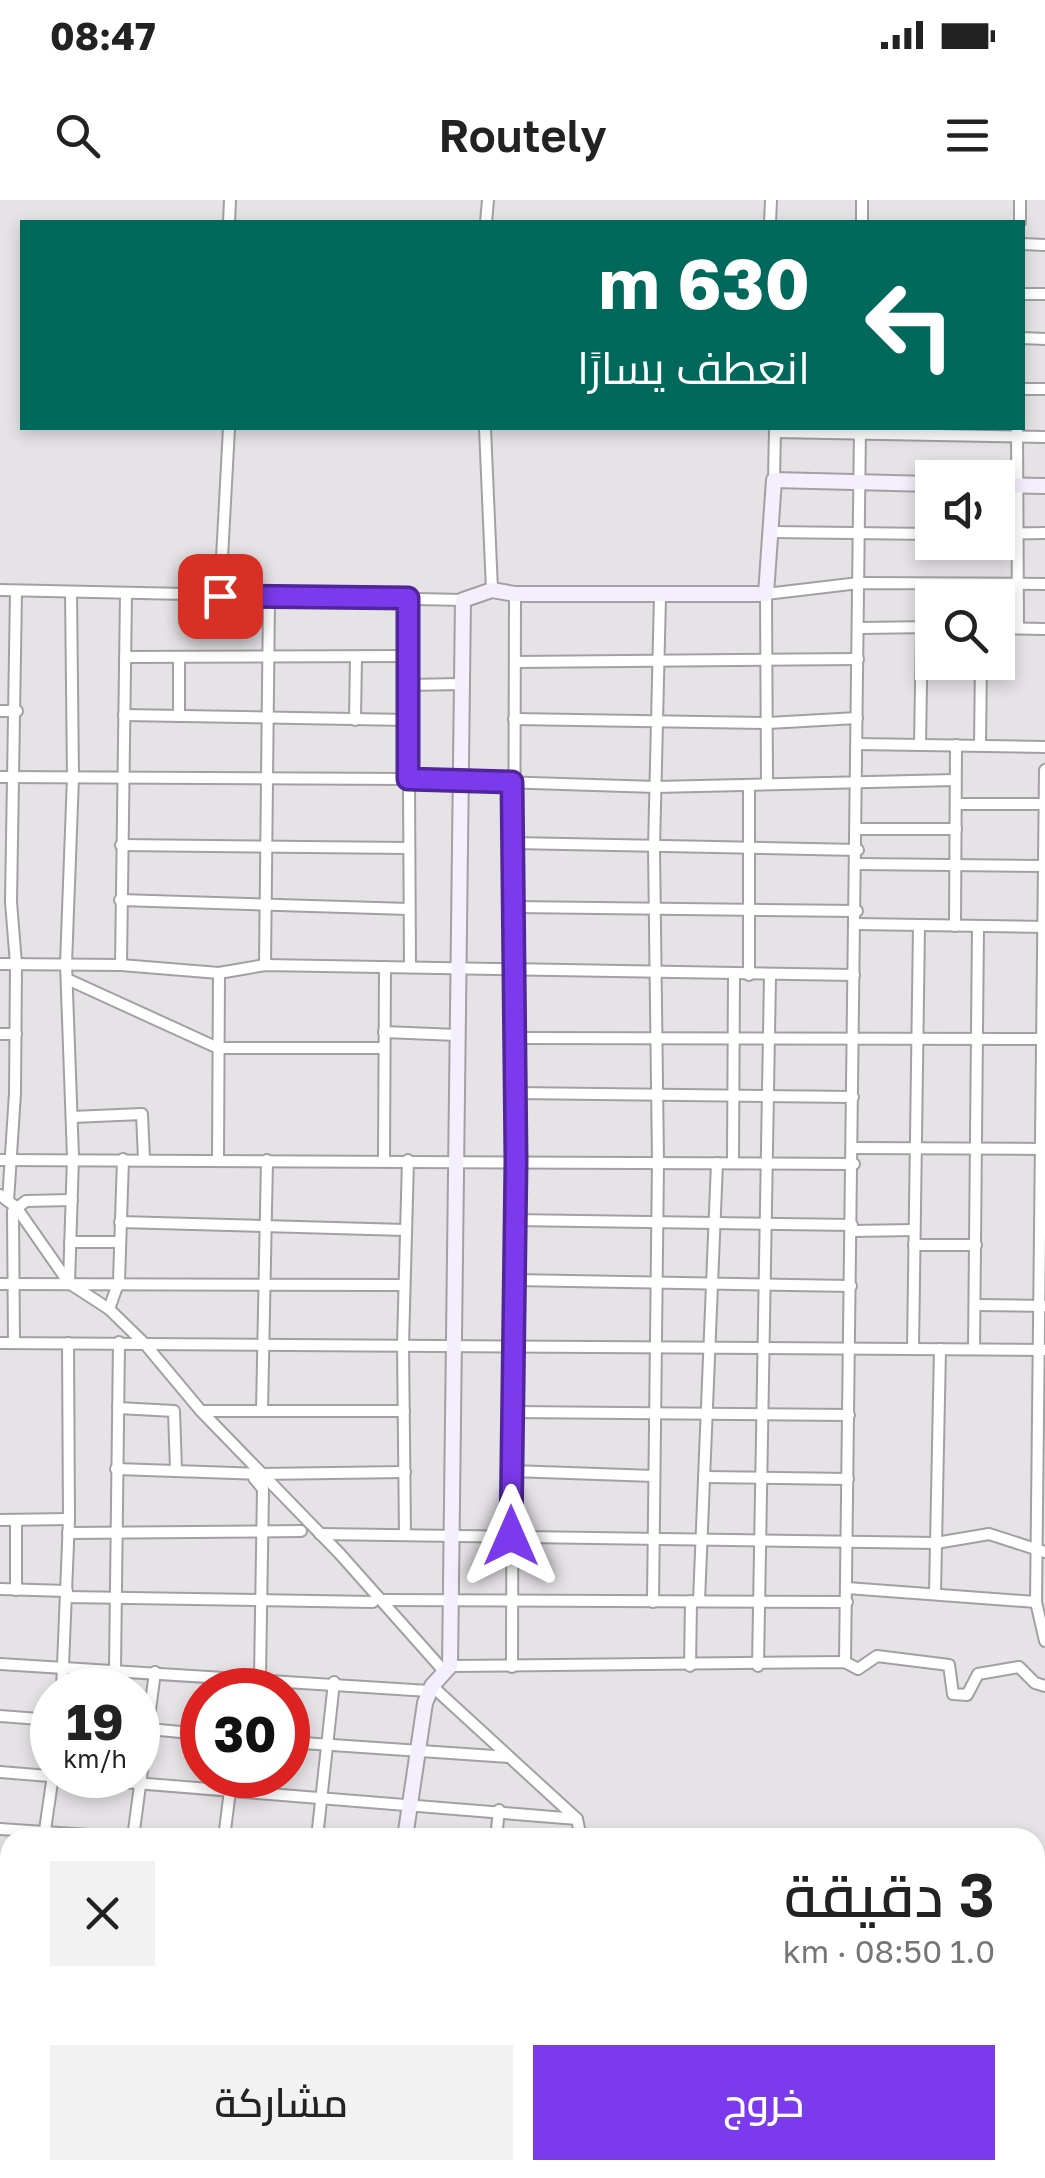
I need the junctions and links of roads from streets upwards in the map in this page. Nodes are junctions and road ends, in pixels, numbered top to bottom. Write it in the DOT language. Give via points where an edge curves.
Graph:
graph roads {
  1 [pos="229,430"];
  2 [pos="484,430"];
  3 [pos="775,430"];
  4 [pos="860,431"];
  5 [pos="1017,432"];
  6 [pos="1045,437"];
  7 [pos="774,480"];
  8 [pos="858,484"];
  9 [pos="915,484"];
  10 [pos="1017,486"];
  11 [pos="1045,486"];
  12 [pos="772,532"];
  13 [pos="1045,533"];
  14 [pos="860,534"];
  15 [pos="915,534"];
  16 [pos="1017,534"];
  17 [pos="859,584"];
  18 [pos="1016,584"];
  19 [pos="1045,584"];
  20 [pos="0,590"];
  21 [pos="492,590"];
  22 [pos="16,592"];
  23 [pos="71,592"];
  24 [pos="126,594"];
  25 [pos="515,594"];
  26 [pos="766,594"];
  27 [pos="220,596"];
  28 [pos="269,596"];
  29 [pos="660,596"];
  30 [pos="408,598"];
  31 [pos="462,600"];
  32 [pos="915,627"];
  33 [pos="860,628"];
  34 [pos="1018,628"];
  35 [pos="1045,629"];
  36 [pos="0,653"];
  37 [pos="17,653"];
  38 [pos="125,656"];
  39 [pos="356,656"];
  40 [pos="408,656"];
  41 [pos="267,657"];
  42 [pos="179,658"];
  43 [pos="858,659"];
  44 [pos="515,662"];
  45 [pos="657,662"];
  46 [pos="768,662"];
  47 [pos="924,680"];
  48 [pos="981,680"];
  49 [pos="461,684"];
  50 [pos="408,685"];
  51 [pos="0,711"];
  52 [pos="17,711"];
  53 [pos="124,715"];
  54 [pos="179,716"];
  55 [pos="858,718"];
  56 [pos="266,719"];
  57 [pos="514,719"];
  58 [pos="355,720"];
  59 [pos="408,720"];
  60 [pos="658,722"];
  61 [pos="768,723"];
  62 [pos="858,744"];
  63 [pos="920,744"];
  64 [pos="956,744"];
  65 [pos="980,745"];
  66 [pos="1045,746"];
  67 [pos="1045,770"];
  68 [pos="0,777"];
  69 [pos="73,777"];
  70 [pos="15,778"];
  71 [pos="122,779"];
  72 [pos="266,779"];
  73 [pos="408,779"];
  74 [pos="458,780"];
  75 [pos="956,780"];
  76 [pos="512,782"];
  77 [pos="767,784"];
  78 [pos="856,784"];
  79 [pos="749,785"];
  80 [pos="656,787"];
  81 [pos="956,804"];
  82 [pos="1045,804"];
  83 [pos="858,829"];
  84 [pos="956,829"];
  85 [pos="0,841"];
  86 [pos="15,842"];
  87 [pos="514,844"];
  88 [pos="121,845"];
  89 [pos="266,846"];
  90 [pos="408,848"];
  91 [pos="654,848"];
  92 [pos="750,849"];
  93 [pos="858,850"];
  94 [pos="858,864"];
  95 [pos="954,865"];
  96 [pos="1044,866"];
  97 [pos="120,900"];
  98 [pos="5,902"];
  99 [pos="266,905"];
  100 [pos="514,907"];
  101 [pos="408,909"];
  102 [pos="656,910"];
  103 [pos="750,910"];
  104 [pos="857,911"];
  105 [pos="856,924"];
  106 [pos="919,926"];
  107 [pos="955,926"];
  108 [pos="978,926"];
  109 [pos="1043,927"];
  110 [pos="0,964"];
  111 [pos="16,964"];
  112 [pos="66,964"];
  113 [pos="121,964"];
  114 [pos="265,964"];
  115 [pos="385,966"];
  116 [pos="410,967"];
  117 [pos="458,967"];
  118 [pos="516,968"];
  119 [pos="220,973"];
  120 [pos="655,974"];
  121 [pos="734,974"];
  122 [pos="749,975"];
  123 [pos="854,975"];
  124 [pos="770,976"];
  125 [pos="67,979"];
  126 [pos="1043,1000"];
  127 [pos="384,1032"];
  128 [pos="0,1034"];
  129 [pos="16,1034"];
  130 [pos="458,1035"];
  131 [pos="915,1035"];
  132 [pos="854,1036"];
  133 [pos="978,1037"];
  134 [pos="516,1038"];
  135 [pos="657,1039"];
  136 [pos="732,1039"];
  137 [pos="769,1039"];
  138 [pos="1041,1039"];
  139 [pos="218,1048"];
  140 [pos="384,1048"];
  141 [pos="1043,1085"];
  142 [pos="0,1093"];
  143 [pos="15,1093"];
  144 [pos="515,1093"];
  145 [pos="657,1096"];
  146 [pos="732,1096"];
  147 [pos="769,1096"];
  148 [pos="854,1097"];
  149 [pos="72,1117"];
  150 [pos="853,1148"];
  151 [pos="914,1148"];
  152 [pos="976,1148"];
  153 [pos="1043,1149"];
  154 [pos="74,1157"];
  155 [pos="123,1159"];
  156 [pos="144,1159"];
  157 [pos="218,1159"];
  158 [pos="6,1160"];
  159 [pos="267,1160"];
  160 [pos="384,1160"];
  161 [pos="408,1160"];
  162 [pos="458,1160"];
  163 [pos="516,1161"];
  164 [pos="658,1162"];
  165 [pos="717,1162"];
  166 [pos="732,1162"];
  167 [pos="770,1162"];
  168 [pos="854,1164"];
  169 [pos="72,1200"];
  170 [pos="8,1201"];
  171 [pos="1043,1209"];
  172 [pos="6,1219"];
  173 [pos="514,1220"];
  174 [pos="120,1222"];
  175 [pos="264,1224"];
  176 [pos="657,1224"];
  177 [pos="714,1225"];
  178 [pos="767,1225"];
  179 [pos="852,1228"];
  180 [pos="406,1230"];
  181 [pos="914,1230"];
  182 [pos="70,1242"];
  183 [pos="120,1242"];
  184 [pos="914,1245"];
  185 [pos="976,1245"];
  186 [pos="1043,1265"];
  187 [pos="514,1280"];
  188 [pos="119,1281"];
  189 [pos="656,1282"];
  190 [pos="69,1283"];
  191 [pos="712,1283"];
  192 [pos="5,1284"];
  193 [pos="263,1284"];
  194 [pos="765,1284"];
  195 [pos="404,1285"];
  196 [pos="851,1286"];
  197 [pos="975,1305"];
  198 [pos="1043,1306"];
  199 [pos="109,1310"];
  200 [pos="119,1342"];
  201 [pos="0,1343"];
  202 [pos="14,1343"];
  203 [pos="68,1343"];
  204 [pos="145,1344"];
  205 [pos="262,1344"];
  206 [pos="402,1344"];
  207 [pos="454,1344"];
  208 [pos="514,1345"];
  209 [pos="655,1347"];
  210 [pos="709,1347"];
  211 [pos="764,1348"];
  212 [pos="850,1348"];
  213 [pos="913,1349"];
  214 [pos="940,1349"];
  215 [pos="974,1350"];
  216 [pos="1042,1350"];
  217 [pos="118,1408"];
  218 [pos="262,1411"];
  219 [pos="201,1412"];
  220 [pos="404,1412"];
  221 [pos="513,1412"];
  222 [pos="707,1414"];
  223 [pos="849,1414"];
  224 [pos="655,1415"];
  225 [pos="765,1415"];
  226 [pos="1042,1447"];
  227 [pos="116,1469"];
  228 [pos="176,1470"];
  229 [pos="512,1471"];
  230 [pos="246,1472"];
  231 [pos="405,1472"];
  232 [pos="260,1474"];
  233 [pos="654,1476"];
  234 [pos="705,1477"];
  235 [pos="764,1477"];
  236 [pos="848,1478"];
  237 [pos="69,1519"];
  238 [pos="0,1520"];
  239 [pos="16,1520"];
  240 [pos="301,1531"];
  241 [pos="116,1532"];
  242 [pos="260,1532"];
  243 [pos="68,1533"];
  244 [pos="320,1534"];
  245 [pos="405,1535"];
  246 [pos="452,1535"];
  247 [pos="511,1536"];
  248 [pos="653,1538"];
  249 [pos="702,1539"];
  250 [pos="762,1540"];
  251 [pos="848,1540"];
  252 [pos="936,1542"];
  253 [pos="1042,1551"];
  254 [pos="847,1588"];
  255 [pos="0,1590"];
  256 [pos="16,1590"];
  257 [pos="66,1594"];
  258 [pos="935,1594"];
  259 [pos="116,1598"];
  260 [pos="452,1599"];
  261 [pos="512,1599"];
  262 [pos="259,1600"];
  263 [pos="378,1601"];
  264 [pos="695,1601"];
  265 [pos="760,1601"];
  266 [pos="653,1602"];
  267 [pos="847,1602"];
  268 [pos="1036,1602"];
  269 [pos="1045,1641"];
  270 [pos="845,1662"];
  271 [pos="0,1664"];
  272 [pos="64,1666"];
  273 [pos="690,1666"];
  274 [pos="758,1666"];
  275 [pos="512,1667"];
  276 [pos="90,1668"];
  277 [pos="116,1668"];
  278 [pos="260,1668"];
  279 [pos="446,1668"];
  280 [pos="310,1681"];
  281 [pos="334,1682"];
  282 [pos="1045,1686"];
  283 [pos="430,1689"];
  284 [pos="0,1716"];
  285 [pos="30,1718"];
  286 [pos="310,1744"];
  287 [pos="329,1745"];
  288 [pos="414,1752"];
  289 [pos="508,1757"];
  290 [pos="0,1772"];
  291 [pos="30,1774"];
  292 [pos="310,1795"];
  293 [pos="322,1796"];
  294 [pos="49,1798"];
  295 [pos="138,1798"];
  296 [pos="229,1798"];
  297 [pos="409,1802"];
  298 [pos="499,1810"];
  299 [pos="577,1819"];
  300 [pos="45,1828"];
  301 [pos="134,1828"];
  302 [pos="225,1828"];
  303 [pos="318,1828"];
  304 [pos="406,1828"];
  305 [pos="497,1828"];
  306 [pos="579,1828"];
  1 -- 27 [label="street"];
  2 -- 21 [label="street"];
  3 -- 4 [label="street"];
  3 -- 7 [label="street"];
  4 -- 5 [label="street"];
  4 -- 8 [label="street"];
  5 -- 6 [label="street"];
  5 -- 10 [label="street"];
  7 -- 8 [label="street"];
  7 -- 12 [label="street"];
  8 -- 9 [label="street"];
  8 -- 14 [label="street"];
  10 -- 11 [label="street"];
  10 -- 16 [label="street"];
  12 -- 14 [label="street"];
  12 -- 26 [label="street"];
  13 -- 16 [label="street"];
  14 -- 15 [label="street"];
  14 -- 17 [label="street"];
  16 -- 18 [label="street"];
  17 -- 18 [label="street"];
  17 -- 26 [label="street"];
  17 -- 33 [label="street"];
  18 -- 19 [label="street"];
  18 -- 34 [label="street"];
  20 -- 22 [label="street"];
  21 -- 25 [label="street"];
  21 -- 31 [label="street"];
  22 -- 23 [label="street"];
  22 -- 37 [label="street"];
  23 -- 24 [label="street"];
  23 -- 69 [label="street"];
  24 -- 27 [label="street"];
  24 -- 38 [label="street"];
  25 -- 29 [label="street"];
  25 -- 44 [label="street"];
  26 -- 29 [label="street"];
  26 -- 46 [label="street"];
  27 -- 28 [label="street"];
  28 -- 30 [label="street"];
  28 -- 41 [label="street"];
  29 -- 45 [label="street"];
  30 -- 31 [label="street"];
  30 -- 40 [label="street"];
  31 -- 49 [label="street"];
  32 -- 33 [label="street"];
  33 -- 43 [label="street"];
  34 -- 35 [label="street"];
  36 -- 37 [label="street"];
  37 -- 52 [label="street"];
  38 -- 42 [label="street"];
  38 -- 53 [label="street"];
  39 -- 40 [label="street"];
  39 -- 41 [label="street"];
  39 -- 58 [label="street"];
  40 -- 50 [label="street"];
  41 -- 42 [label="street"];
  41 -- 56 [label="street"];
  42 -- 54 [label="street"];
  43 -- 46 [label="street"];
  43 -- 55 [label="street"];
  44 -- 45 [label="street"];
  44 -- 57 [label="street"];
  45 -- 46 [label="street"];
  45 -- 60 [label="street"];
  46 -- 61 [label="street"];
  47 -- 63 [label="street"];
  48 -- 65 [label="street"];
  49 -- 50 [label="street"];
  49 -- 74 [label="street"];
  50 -- 59 [label="street"];
  51 -- 52 [label="street"];
  52 -- 70 [label="street"];
  53 -- 54 [label="street"];
  53 -- 71 [label="street"];
  54 -- 56 [label="street"];
  55 -- 61 [label="street"];
  55 -- 62 [label="street"];
  56 -- 58 [label="street"];
  56 -- 72 [label="street"];
  57 -- 60 [label="street"];
  57 -- 76 [label="street"];
  58 -- 59 [label="street"];
  59 -- 73 [label="street"];
  60 -- 61 [label="street"];
  60 -- 80 [label="street"];
  61 -- 77 [label="street"];
  62 -- 63 [label="street"];
  62 -- 78 [label="street"];
  63 -- 64 [label="street"];
  64 -- 65 [label="street"];
  64 -- 75 [label="street"];
  65 -- 66 [label="street"];
  67 -- 82 [label="street"];
  68 -- 70 [label="street"];
  69 -- 70 [label="street"];
  69 -- 71 [label="street"];
  69 -- 112 [label="street"];
  70 -- 86 [label="street"];
  71 -- 72 [label="street"];
  71 -- 88 [label="street"];
  72 -- 73 [label="street"];
  72 -- 89 [label="street"];
  73 -- 74 [label="street"];
  73 -- 90 [label="street"];
  74 -- 76 [label="street"];
  74 -- 117 [label="street"];
  75 -- 78 [label="street"];
  75 -- 81 [label="street"];
  76 -- 80 [label="street"];
  76 -- 87 [label="street"];
  77 -- 78 [label="street"];
  77 -- 79 [label="street"];
  78 -- 83 [label="street"];
  79 -- 80 [label="street"];
  79 -- 92 [label="street"];
  80 -- 91 [label="street"];
  81 -- 82 [label="street"];
  81 -- 84 [label="street"];
  82 -- 96 [label="street"];
  83 -- 84 [label="street"];
  83 -- 93 [label="street"];
  84 -- 95 [label="street"];
  85 -- 86 [label="street"];
  86 -- 98 [label="street"];
  87 -- 91 [label="street"];
  87 -- 100 [label="street"];
  88 -- 89 [label="street"];
  88 -- 97 [label="street"];
  89 -- 90 [label="street"];
  89 -- 99 [label="street"];
  90 -- 101 [label="street"];
  91 -- 92 [label="street"];
  91 -- 102 [label="street"];
  92 -- 93 [label="street"];
  92 -- 103 [label="street"];
  93 -- 94 [label="street"];
  94 -- 95 [label="street"];
  94 -- 104 [label="street"];
  95 -- 96 [label="street"];
  95 -- 107 [label="street"];
  96 -- 109 [label="street"];
  97 -- 99 [label="street"];
  97 -- 113 [label="street"];
  98 -- 111 [label="street"];
  99 -- 101 [label="street"];
  99 -- 114 [label="street"];
  100 -- 102 [label="street"];
  100 -- 118 [label="street"];
  101 -- 116 [label="street"];
  102 -- 103 [label="street"];
  102 -- 120 [label="street"];
  103 -- 104 [label="street"];
  103 -- 122 [label="street"];
  104 -- 105 [label="street"];
  105 -- 106 [label="street"];
  105 -- 123 [label="street"];
  106 -- 107 [label="street"];
  106 -- 131 [label="street"];
  107 -- 108 [label="street"];
  108 -- 109 [label="street"];
  108 -- 133 [label="street"];
  109 -- 126 [label="street"];
  110 -- 111 [label="street"];
  111 -- 112 [label="street"];
  111 -- 129 [label="street"];
  112 -- 113 [label="street"];
  112 -- 125 [label="street"];
  113 -- 119 [label="street"];
  114 -- 115 [label="street"];
  114 -- 119 [label="street"];
  115 -- 116 [label="street"];
  115 -- 127 [label="street"];
  116 -- 117 [label="street"];
  117 -- 118 [label="street"];
  117 -- 130 [label="street"];
  118 -- 120 [label="street"];
  118 -- 134 [label="street"];
  119 -- 139 [label="street"];
  120 -- 121 [label="street"];
  120 -- 135 [label="street"];
  121 -- 122 [label="street"];
  121 -- 136 [label="street"];
  122 -- 124 [label="street"];
  123 -- 124 [label="street"];
  123 -- 132 [label="street"];
  124 -- 137 [label="street"];
  125 -- 139 [label="street"];
  125 -- 149 [label="street"];
  126 -- 138 [label="street"];
  127 -- 130 [label="street"];
  127 -- 140 [label="street"];
  128 -- 129 [label="street"];
  129 -- 143 [label="street"];
  130 -- 162 [label="street"];
  131 -- 132 [label="street"];
  131 -- 133 [label="street"];
  131 -- 151 [label="street"];
  132 -- 137 [label="street"];
  132 -- 148 [label="street"];
  133 -- 138 [label="street"];
  133 -- 152 [label="street"];
  134 -- 135 [label="street"];
  134 -- 144 [label="street"];
  135 -- 136 [label="street"];
  135 -- 145 [label="street"];
  136 -- 137 [label="street"];
  136 -- 146 [label="street"];
  137 -- 147 [label="street"];
  138 -- 141 [label="street"];
  139 -- 140 [label="street"];
  139 -- 157 [label="street"];
  140 -- 160 [label="street"];
  141 -- 153 [label="street"];
  142 -- 143 [label="street"];
  143 -- 158 [label="street"];
  144 -- 145 [label="street"];
  144 -- 163 [label="street"];
  145 -- 146 [label="street"];
  145 -- 164 [label="street"];
  146 -- 147 [label="street"];
  146 -- 166 [label="street"];
  147 -- 148 [label="street"];
  147 -- 167 [label="street"];
  148 -- 150 [label="street"];
  149 -- 154 [label="street"];
  149 -- 156 [label="street" via="142,1114"];
  150 -- 151 [label="street"];
  150 -- 168 [label="street"];
  151 -- 152 [label="street"];
  151 -- 181 [label="street"];
  152 -- 153 [label="street"];
  152 -- 185 [label="street"];
  153 -- 171 [label="street"];
  154 -- 155 [label="street"];
  154 -- 158 [label="street"];
  154 -- 169 [label="street"];
  155 -- 156 [label="street"];
  155 -- 174 [label="street"];
  156 -- 157 [label="street"];
  157 -- 159 [label="street"];
  158 -- 170 [label="street"];
  159 -- 160 [label="street"];
  159 -- 175 [label="street"];
  160 -- 161 [label="street"];
  161 -- 162 [label="street"];
  161 -- 180 [label="street"];
  162 -- 163 [label="street"];
  162 -- 207 [label="street"];
  163 -- 164 [label="street"];
  163 -- 173 [label="street"];
  164 -- 165 [label="street"];
  164 -- 176 [label="street"];
  165 -- 166 [label="street"];
  165 -- 177 [label="street"];
  166 -- 167 [label="street"];
  167 -- 168 [label="street"];
  167 -- 178 [label="street"];
  168 -- 179 [label="street"];
  169 -- 170 [label="street"];
  169 -- 182 [label="street"];
  170 -- 172 [label="street"];
  170 -- 190 [label="street"];
  171 -- 186 [label="street"];
  172 -- 192 [label="street"];
  173 -- 176 [label="street"];
  173 -- 187 [label="street"];
  174 -- 175 [label="street"];
  174 -- 183 [label="street"];
  175 -- 180 [label="street"];
  175 -- 193 [label="street"];
  176 -- 177 [label="street"];
  176 -- 189 [label="street"];
  177 -- 178 [label="street"];
  177 -- 191 [label="street"];
  178 -- 179 [label="street"];
  178 -- 194 [label="street"];
  179 -- 181 [label="street"];
  179 -- 196 [label="street"];
  180 -- 195 [label="street"];
  181 -- 184 [label="street"];
  182 -- 183 [label="street"];
  182 -- 190 [label="street"];
  183 -- 188 [label="street"];
  184 -- 185 [label="street"];
  184 -- 213 [label="street"];
  185 -- 197 [label="street"];
  186 -- 198 [label="street"];
  187 -- 189 [label="street"];
  187 -- 208 [label="street"];
  188 -- 190 [label="street"];
  188 -- 193 [label="street"];
  188 -- 199 [label="street"];
  189 -- 191 [label="street"];
  189 -- 209 [label="street"];
  190 -- 192 [label="street"];
  190 -- 199 [label="street"];
  191 -- 194 [label="street"];
  191 -- 210 [label="street"];
  192 -- 202 [label="street"];
  193 -- 195 [label="street"];
  193 -- 205 [label="street"];
  194 -- 196 [label="street"];
  194 -- 211 [label="street"];
  195 -- 206 [label="street"];
  196 -- 212 [label="street"];
  197 -- 198 [label="street"];
  197 -- 215 [label="street"];
  198 -- 216 [label="street"];
  199 -- 204 [label="street"];
  200 -- 203 [label="street"];
  200 -- 204 [label="street"];
  200 -- 217 [label="street"];
  201 -- 202 [label="street"];
  202 -- 203 [label="street"];
  203 -- 237 [label="street"];
  204 -- 205 [label="street"];
  204 -- 219 [label="street"];
  205 -- 206 [label="street"];
  205 -- 218 [label="street"];
  206 -- 207 [label="street"];
  206 -- 220 [label="street"];
  207 -- 208 [label="street"];
  207 -- 246 [label="street"];
  208 -- 209 [label="street"];
  208 -- 221 [label="street"];
  209 -- 210 [label="street"];
  209 -- 224 [label="street"];
  210 -- 211 [label="street"];
  210 -- 222 [label="street"];
  211 -- 212 [label="street"];
  211 -- 225 [label="street"];
  212 -- 213 [label="street"];
  212 -- 223 [label="street"];
  213 -- 214 [label="street"];
  214 -- 215 [label="street"];
  214 -- 252 [label="street"];
  215 -- 216 [label="street"];
  216 -- 226 [label="street"];
  217 -- 227 [label="street"];
  217 -- 228 [label="street" via="174,1410"];
  218 -- 219 [label="street"];
  218 -- 220 [label="street"];
  219 -- 232 [label="street"];
  220 -- 231 [label="street"];
  221 -- 224 [label="street"];
  221 -- 229 [label="street"];
  222 -- 224 [label="street"];
  222 -- 225 [label="street"];
  222 -- 234 [label="street"];
  223 -- 225 [label="street"];
  223 -- 236 [label="street"];
  224 -- 233 [label="street"];
  225 -- 235 [label="street"];
  226 -- 253 [label="street"];
  227 -- 228 [label="street"];
  227 -- 241 [label="street"];
  228 -- 230 [label="street"];
  229 -- 233 [label="street"];
  229 -- 247 [label="street"];
  230 -- 232 [label="street"];
  230 -- 242 [label="street" via="262,1485"];
  231 -- 232 [label="street"];
  231 -- 245 [label="street"];
  232 -- 244 [label="street"];
  233 -- 248 [label="street"];
  234 -- 235 [label="street"];
  234 -- 249 [label="street"];
  235 -- 236 [label="street"];
  235 -- 250 [label="street"];
  236 -- 251 [label="street"];
  237 -- 239 [label="street"];
  237 -- 243 [label="street"];
  238 -- 239 [label="street"];
  239 -- 256 [label="street"];
  240 -- 242 [label="street"];
  241 -- 242 [label="street"];
  241 -- 243 [label="street"];
  241 -- 259 [label="street"];
  242 -- 262 [label="street"];
  243 -- 257 [label="street"];
  244 -- 245 [label="street"];
  244 -- 263 [label="street"];
  245 -- 246 [label="street"];
  246 -- 247 [label="street"];
  246 -- 260 [label="street"];
  247 -- 248 [label="street"];
  247 -- 261 [label="street"];
  248 -- 249 [label="street"];
  248 -- 266 [label="street"];
  249 -- 250 [label="street"];
  249 -- 264 [label="street"];
  250 -- 251 [label="street"];
  250 -- 265 [label="street"];
  251 -- 252 [label="street"];
  251 -- 254 [label="street"];
  252 -- 253 [label="street" via="989,1534"];
  252 -- 258 [label="street"];
  253 -- 268 [label="street"];
  254 -- 258 [label="street"];
  254 -- 267 [label="street"];
  255 -- 256 [label="street"];
  256 -- 257 [label="street"];
  257 -- 259 [label="street"];
  257 -- 272 [label="street"];
  258 -- 268 [label="street"];
  259 -- 262 [label="street"];
  259 -- 277 [label="street"];
  260 -- 261 [label="street"];
  260 -- 263 [label="street"];
  260 -- 279 [label="street"];
  261 -- 266 [label="street"];
  261 -- 275 [label="street"];
  262 -- 263 [label="street"];
  262 -- 278 [label="street"];
  263 -- 279 [label="street"];
  264 -- 265 [label="street"];
  264 -- 266 [label="street"];
  264 -- 273 [label="street"];
  265 -- 267 [label="street"];
  265 -- 274 [label="street"];
  267 -- 270 [label="street"];
  268 -- 269 [label="street"];
  270 -- 274 [label="street"];
  270 -- 282 [label="street" via="858,1668 881,1656 946,1664 953,1694 969,1694 984,1672 1015,1666"];
  271 -- 272 [label="street"];
  272 -- 276 [label="street"];
  273 -- 274 [label="street"];
  273 -- 275 [label="street"];
  275 -- 279 [label="street"];
  279 -- 283 [label="street"];
  280 -- 281 [label="street"];
  281 -- 283 [label="street"];
  281 -- 287 [label="street"];
  283 -- 288 [label="street"];
  283 -- 289 [label="street"];
  284 -- 285 [label="street"];
  286 -- 287 [label="street"];
  287 -- 288 [label="street"];
  287 -- 293 [label="street"];
  288 -- 289 [label="street"];
  288 -- 297 [label="street"];
  289 -- 299 [label="street"];
  290 -- 291 [label="street"];
  292 -- 293 [label="street"];
  293 -- 297 [label="street"];
  293 -- 303 [label="street"];
  294 -- 300 [label="street"];
  295 -- 301 [label="street"];
  296 -- 302 [label="street"];
  297 -- 298 [label="street"];
  297 -- 304 [label="street"];
  298 -- 299 [label="street"];
  298 -- 305 [label="street"];
  299 -- 306 [label="street"];
}
